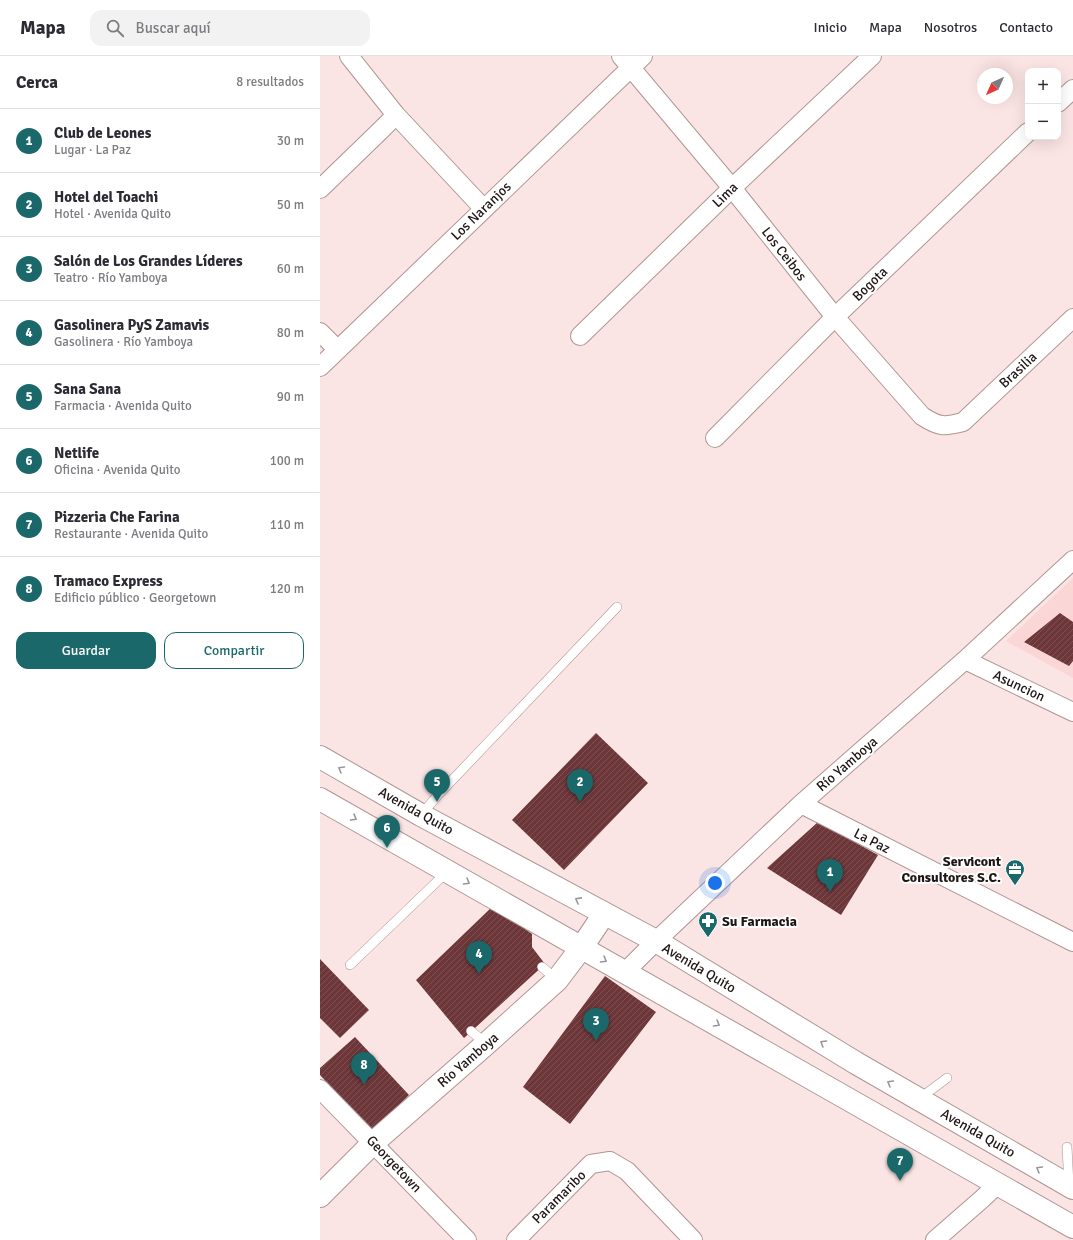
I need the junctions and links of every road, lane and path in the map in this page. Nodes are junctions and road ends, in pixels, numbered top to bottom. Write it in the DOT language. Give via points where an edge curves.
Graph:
graph roads {
  1 [pos="349,56"];
  2 [pos="872,56"];
  3 [pos="632,60"];
  4 [pos="1073,89"];
  5 [pos="1061,100"];
  6 [pos="396,115"];
  7 [pos="1025,135"];
  8 [pos="732,188"];
  9 [pos="320,189"];
  10 [pos="484,208"];
  11 [pos="835,317"];
  12 [pos="1073,318"];
  13 [pos="320,332"];
  14 [pos="580,336"];
  15 [pos="338,350"];
  16 [pos="320,367"];
  17 [pos="963,422"];
  18 [pos="715,438"];
  19 [pos="1073,560"];
  20 [pos="617,607"];
  21 [pos="964,660"];
  22 [pos="1073,712"];
  23 [pos="320,757"];
  24 [pos="320,798"];
  25 [pos="801,804"];
  26 [pos="421,815"];
  27 [pos="448,872"];
  28 [pos="604,914"];
  29 [pos="656,941"];
  30 [pos="1073,942"];
  31 [pos="582,947"];
  32 [pos="350,965"];
  33 [pos="625,972"];
  34 [pos="948,1078"];
  35 [pos="320,1088"];
  36 [pos="919,1100"];
  37 [pos="373,1143"];
  38 [pos="1067,1147"];
  39 [pos="998,1184"];
  40 [pos="1071,1187"];
  41 [pos="320,1196"];
  42 [pos="1073,1227"];
  43 [pos="467,1240"];
  44 [pos="516,1240"];
  45 [pos="693,1240"];
  46 [pos="936,1240"];
  1 -- 6 [label="street"];
  2 -- 8 [label="street, Lima"];
  3 -- 8 [label="street, Los Ceibos"];
  3 -- 10 [label="street, Los Naranjos"];
  4 -- 5 [label="street"];
  6 -- 9 [label="street"];
  6 -- 10 [label="street"];
  7 -- 11 [label="street, Bogota"];
  8 -- 11 [label="street, Los Ceibos"];
  8 -- 14 [label="street, Lima"];
  10 -- 15 [label="street, Los Naranjos"];
  11 -- 17 [label="street, Los Ceibos" via="922,416 934,423 948,426"];
  11 -- 18 [label="street, Bogota"];
  12 -- 17 [label="street, Brasilia"];
  13 -- 15 [label="street"];
  15 -- 16 [label="street, Los Naranjos"];
  19 -- 21 [label="street, Río Yamboya"];
  20 -- 26 [label="lane"];
  21 -- 22 [label="street, Asuncion"];
  21 -- 25 [label="street, Río Yamboya"];
  26 -- 23 [label="main road, Avenida Quito, one-way"];
  24 -- 27 [label="main road, one-way"];
  25 -- 29 [label="street, Río Yamboya"];
  25 -- 30 [label="street, La Paz"];
  28 -- 26 [label="main road, Avenida Quito, one-way"];
  27 -- 31 [label="main road, one-way" via="513,914"];
  27 -- 32 [label="lane"];
  28 -- 29 [label="main road, Avenida Quito"];
  28 -- 31 [label="main road, Río Yamboya"];
  29 -- 33 [label="street, Río Yamboya"];
  36 -- 29 [label="main road, Avenida Quito, one-way"];
  31 -- 33 [label="main road, one-way"];
  31 -- 37 [label="main road, Río Yamboya" via="479,1037"];
  33 -- 39 [label="main road, one-way"];
  34 -- 36 [label="lane"];
  35 -- 37 [label="street, Georgetown"];
  40 -- 36 [label="main road, Avenida Quito, one-way"];
  37 -- 41 [label="main road, Río Yamboya"];
  37 -- 43 [label="street, Georgetown"];
  38 -- 40 [label="lane"];
  39 -- 42 [label="main road"];
  39 -- 46 [label="street"];
  44 -- 45 [label="street, Paramaribo" via="592,1164 610,1161 627,1171"];
}
